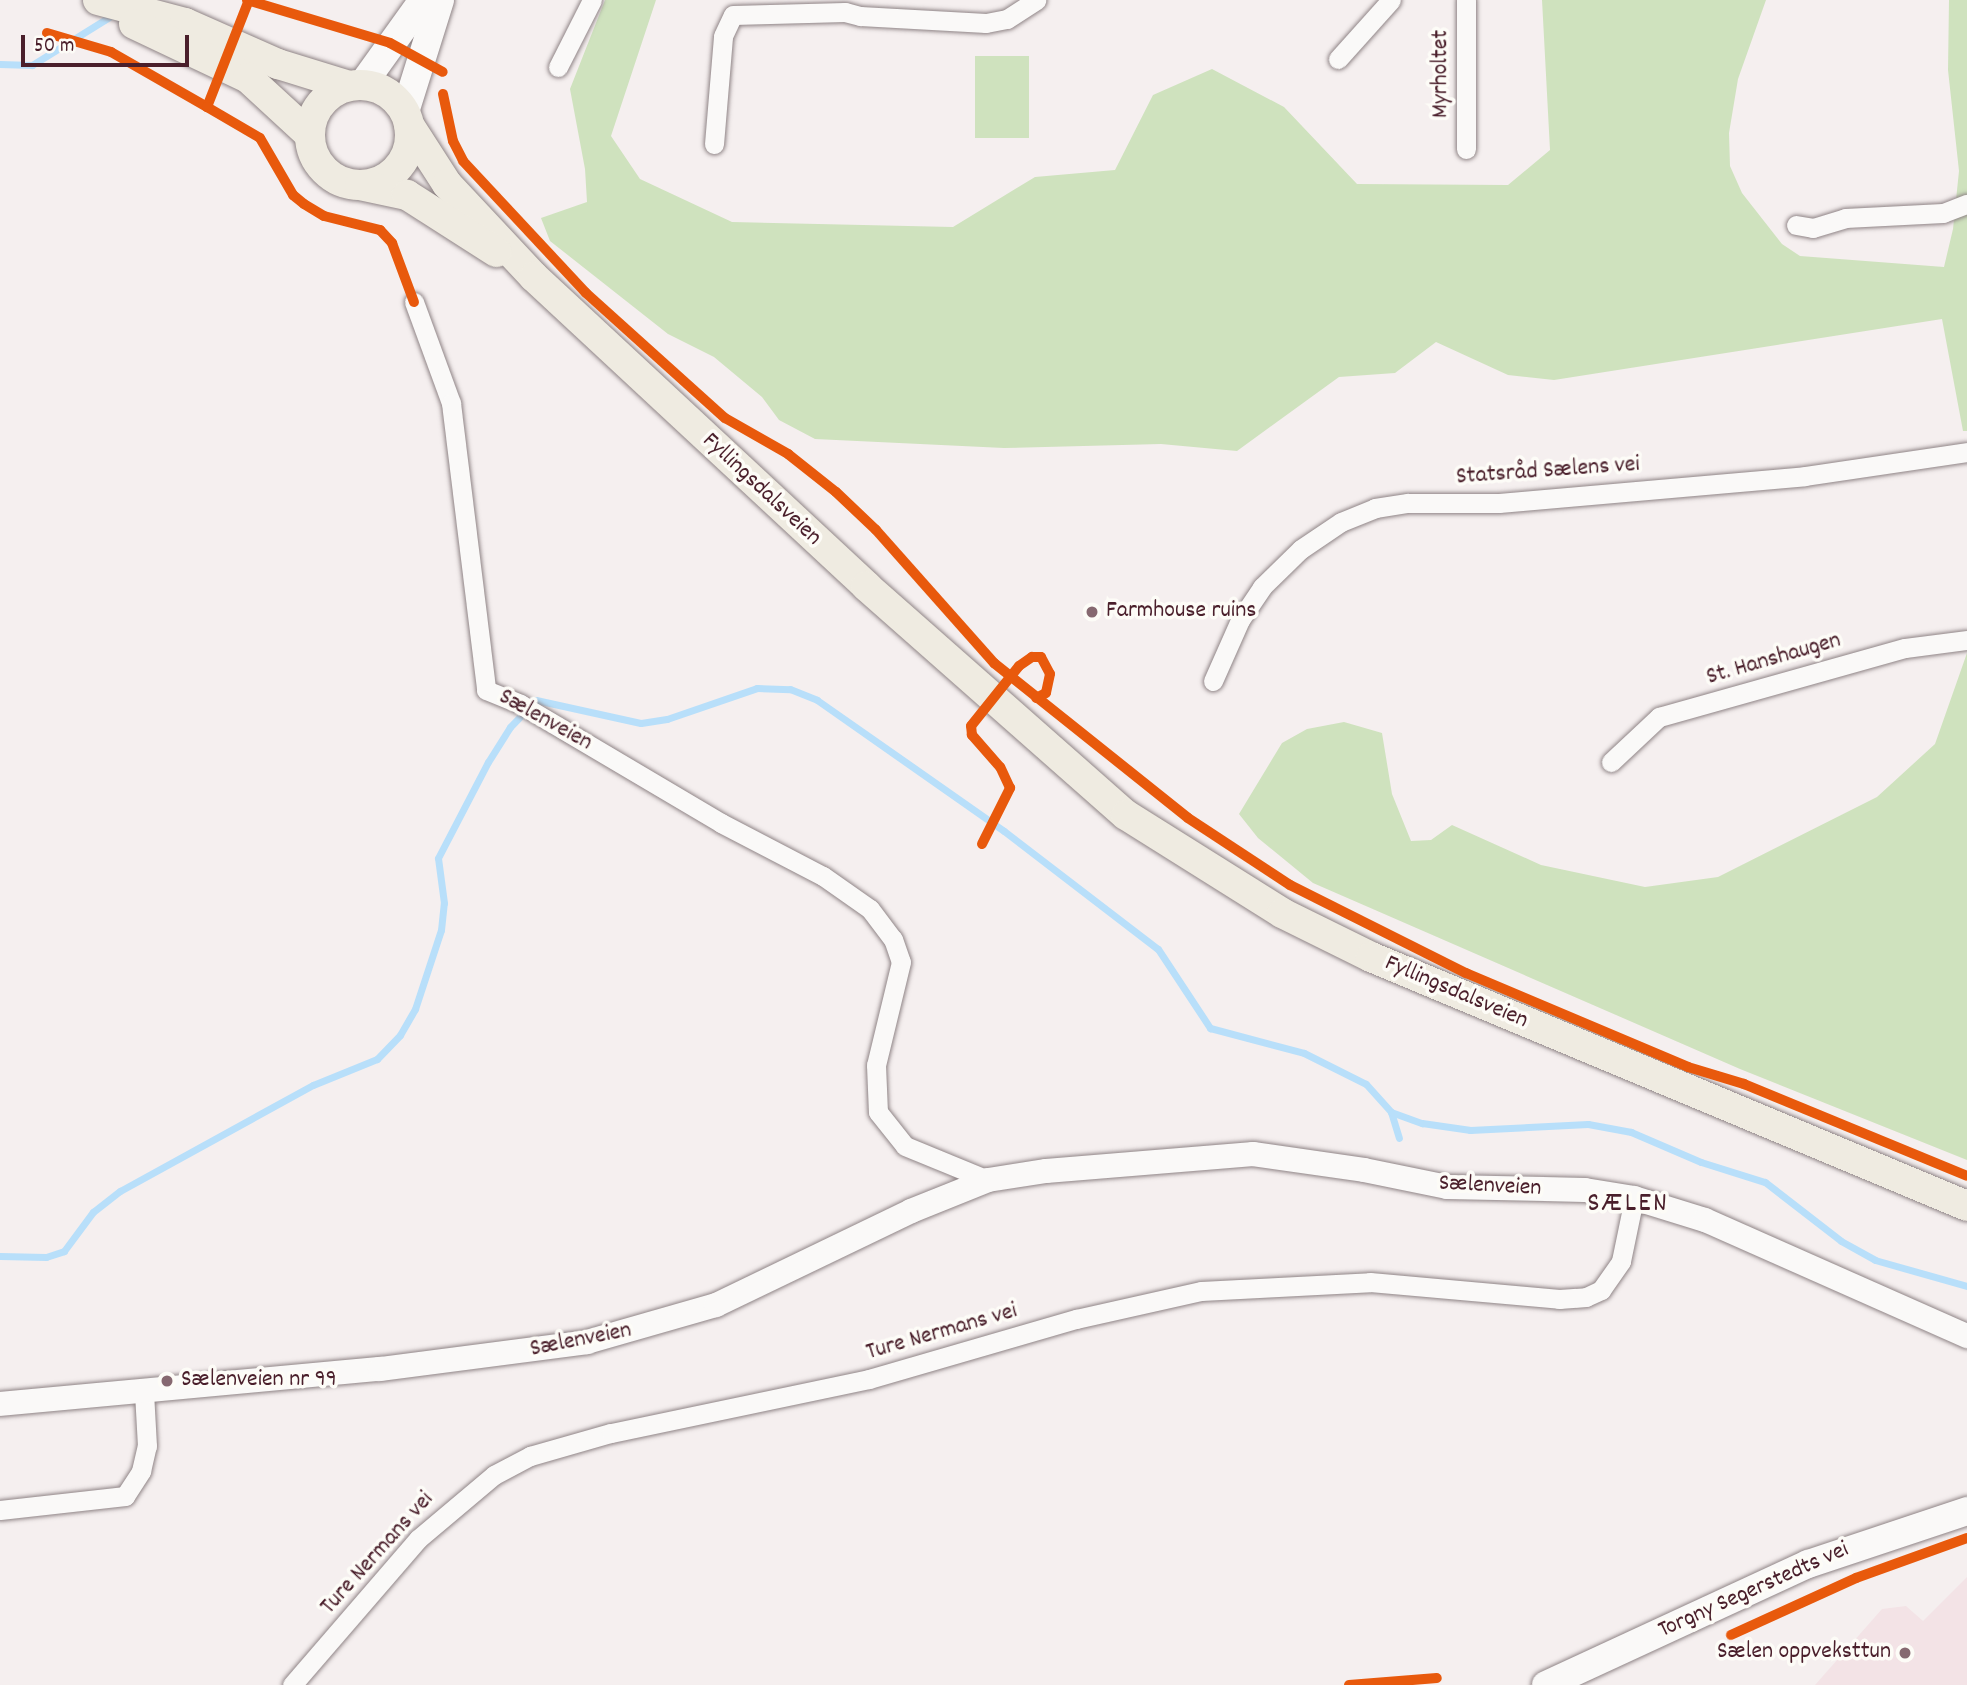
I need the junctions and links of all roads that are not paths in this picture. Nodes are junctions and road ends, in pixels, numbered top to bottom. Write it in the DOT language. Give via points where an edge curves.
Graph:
graph roads {
  1 [pos="87,0"];
  2 [pos="98,0"];
  3 [pos="423,0"];
  4 [pos="440,0"];
  5 [pos="592,0"];
  6 [pos="1036,0"];
  7 [pos="1391,0"];
  8 [pos="1466,0"];
  9 [pos="1338,60"];
  10 [pos="558,67"];
  11 [pos="356,85"];
  12 [pos="407,118"];
  13 [pos="310,135"];
  14 [pos="714,144"];
  15 [pos="1466,149"];
  16 [pos="360,185"];
  17 [pos="1967,204"];
  18 [pos="1796,225"];
  19 [pos="534,278"];
  20 [pos="414,302"];
  21 [pos="1967,452"];
  22 [pos="1967,640"];
  23 [pos="1213,681"];
  24 [pos="1611,762"];
  25 [pos="988,1180"];
  26 [pos="1634,1198"];
  27 [pos="1967,1206"];
  28 [pos="1967,1336"];
  29 [pos="144,1392"];
  30 [pos="0,1404"];
  31 [pos="0,1510"];
  32 [pos="1967,1511"];
  33 [pos="292,1685"];
  34 [pos="1546,1685"];
  1 -- 13 [label="main road" via="248,78"];
  2 -- 11 [label="main road" via="185,23 278,64"];
  3 -- 11 [label="main road"];
  4 -- 12 [label="main road"];
  5 -- 10 [label="street"];
  6 -- 14 [label="street" via="1007,19 986,23 845,12 733,15 723,36"];
  7 -- 9 [label="street"];
  8 -- 15 [label="street, Myrholtet"];
  11 -- 12 [label="main road" via="385,91"];
  11 -- 13 [label="main road" via="320,106"];
  12 -- 16 [label="main road" via="407,153 400,165 375,183"];
  12 -- 19 [label="main road, Fyllingsdalsveien" via="447,184"];
  13 -- 16 [label="main road" via="320,164 331,175"];
  16 -- 19 [label="main road, Fyllingsdalsveien" via="407,195"];
  17 -- 18 [label="street" via="1943,213 1845,218 1812,228"];
  19 -- 27 [label="main road, Fyllingsdalsveien" via="1065,763 1126,815 1184,854 1282,913 1371,957"];
  20 -- 25 [label="street, Sælenveien" via="451,403 485,690 528,709 749,839 823,876 870,909 893,939 901,962 876,1065 878,1112 905,1146"];
  21 -- 23 [label="street, Statsråd Sælens vei" via="1805,476 1499,503 1408,503 1375,509 1341,522 1301,549 1262,587 1240,620"];
  22 -- 24 [label="street, St. Hanshaugen" via="1905,649 1659,717"];
  25 -- 26 [label="street, Sælenveien" via="1253,1154 1447,1187 1585,1190"];
  25 -- 29 [label="street, Sælenveien" via="911,1211 716,1305 623,1334 513,1354"];
  26 -- 28 [label="street, Sælenveien" via="1704,1220"];
  26 -- 33 [label="street, Ture Nermans vei" via="1621,1261 1601,1290 1586,1297 1559,1299 1370,1282 1201,1291 1076,1319 869,1379 611,1433 530,1456 494,1475 418,1539"];
  29 -- 30 [label="street, Sælenveien"];
  29 -- 31 [label="street" via="147,1446 141,1471 125,1496"];
  32 -- 34 [label="main road, Torgny Segerstedts vei" via="1808,1564"];
}
